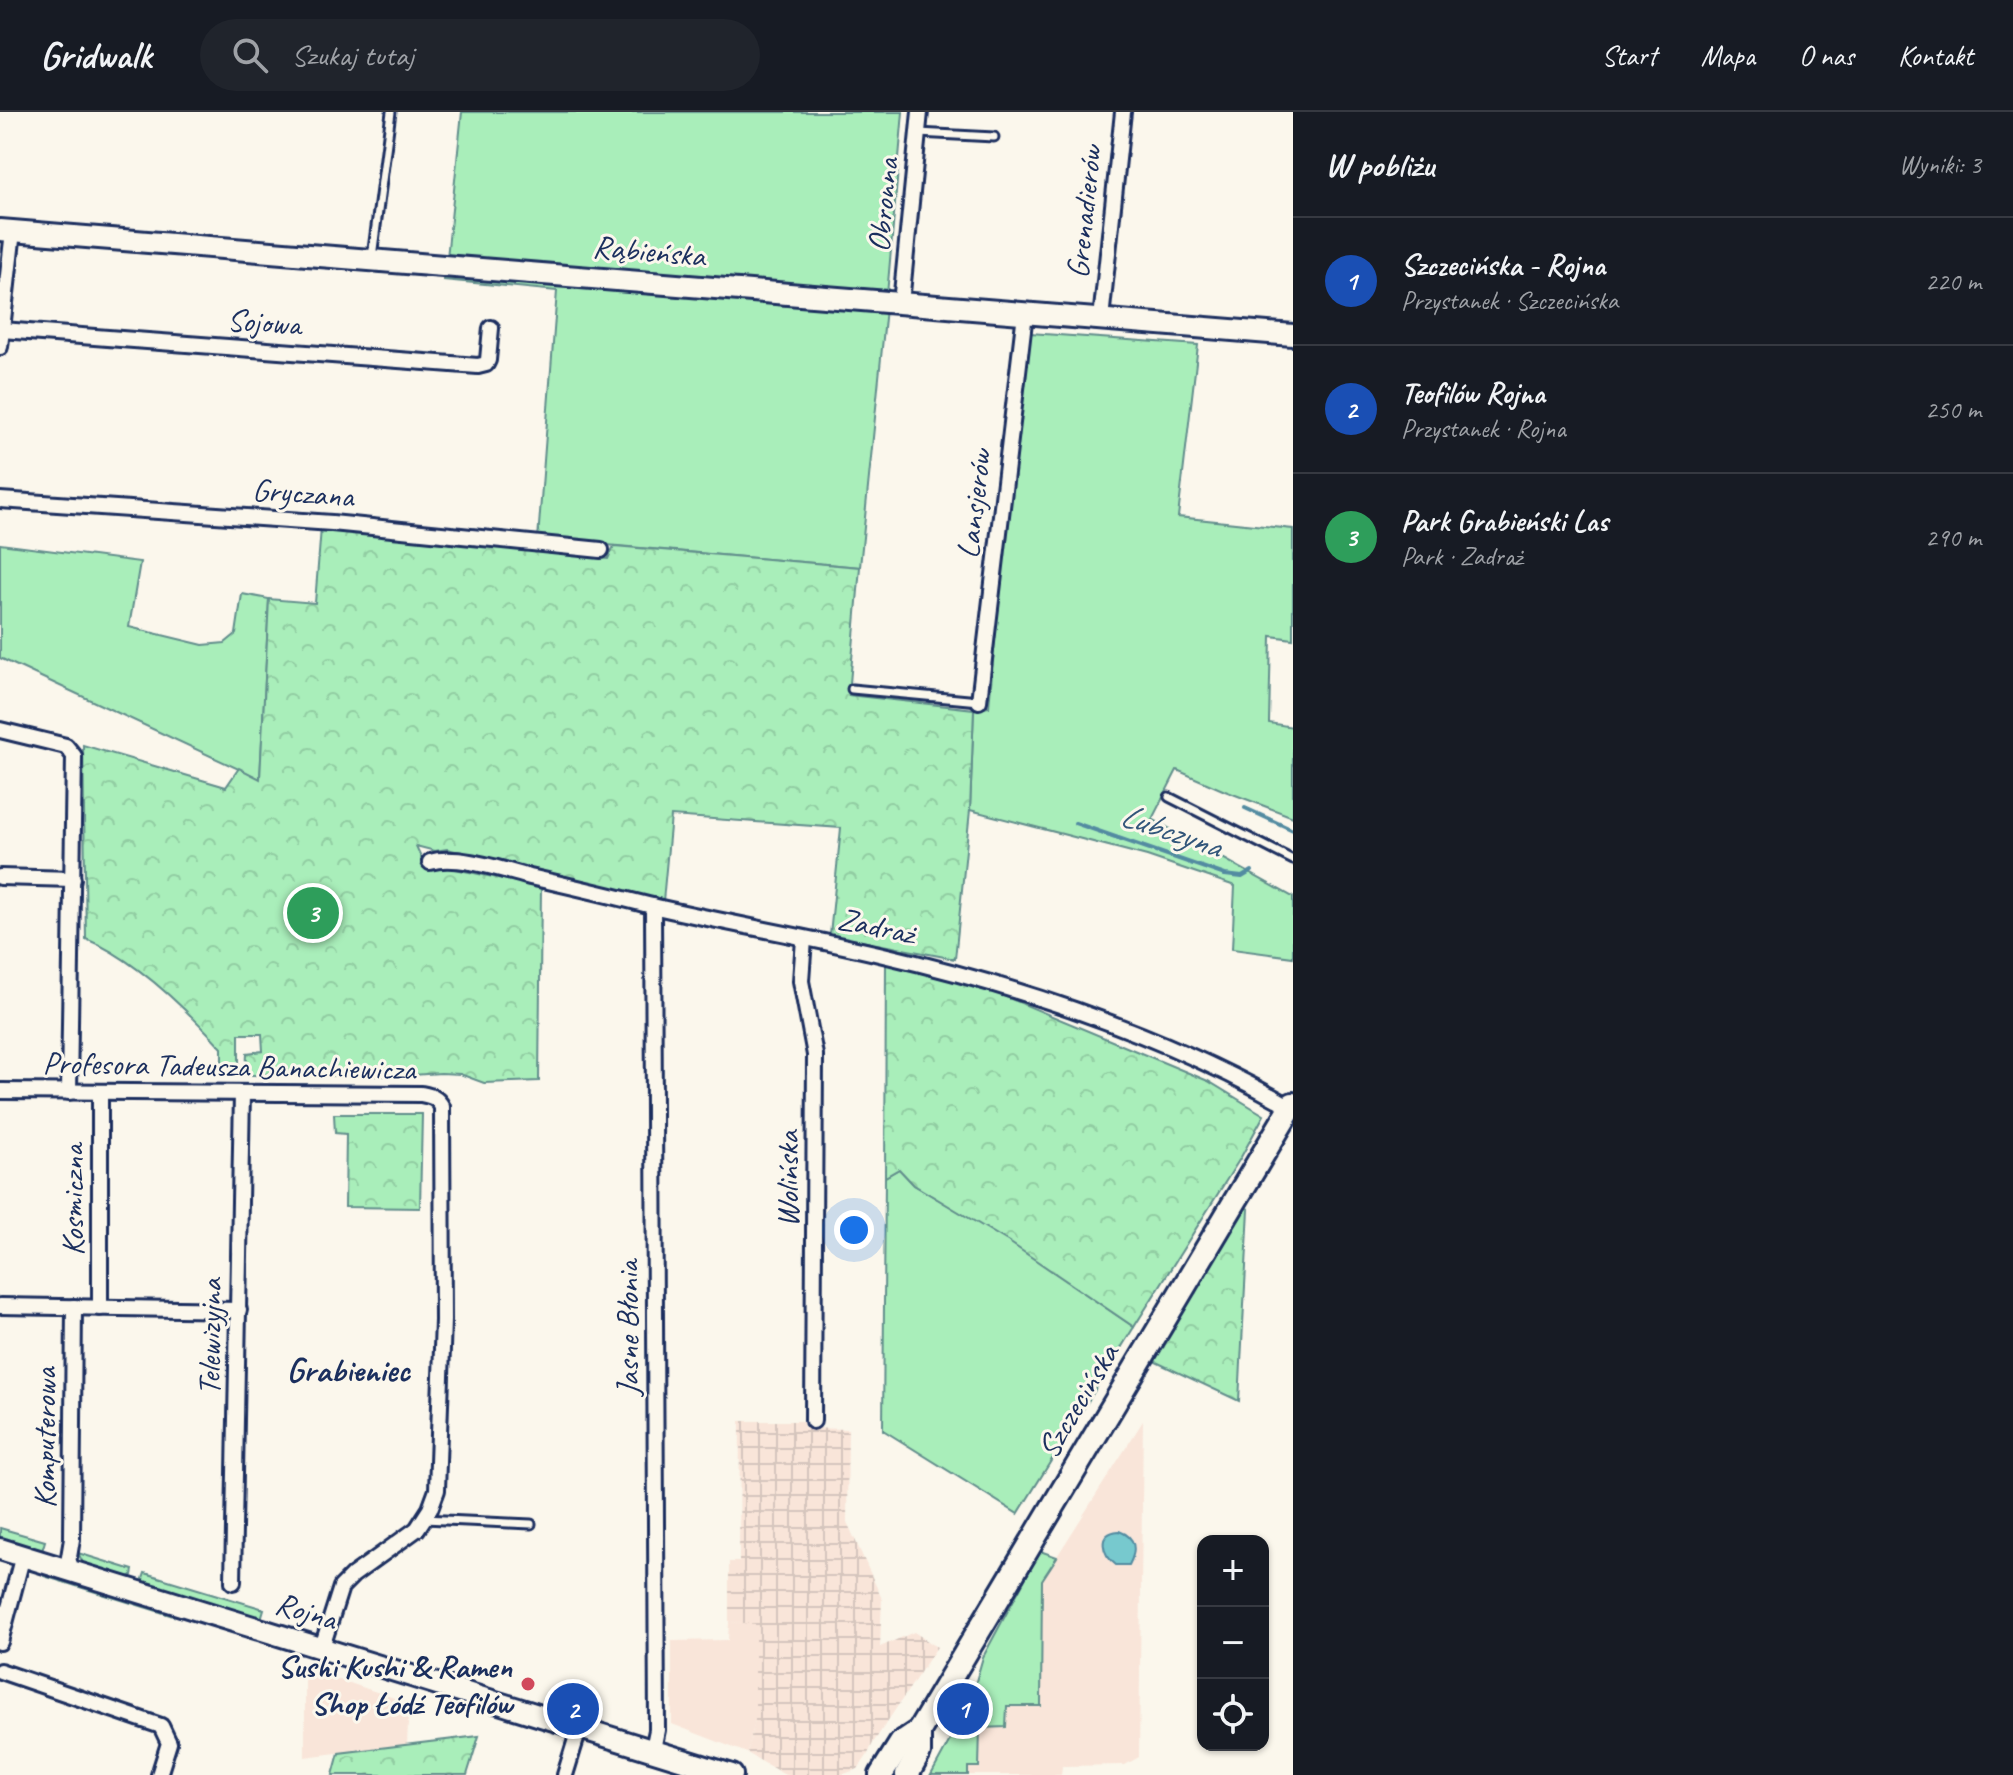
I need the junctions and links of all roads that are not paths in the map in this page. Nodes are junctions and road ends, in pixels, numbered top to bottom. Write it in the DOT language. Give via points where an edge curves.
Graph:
graph roads {
  1 [pos="391,112"];
  2 [pos="920,112"];
  3 [pos="1123,112"];
  4 [pos="918,133"];
  5 [pos="994,137"];
  6 [pos="6,231"];
  7 [pos="372,259"];
  8 [pos="901,303"];
  9 [pos="1025,313"];
  10 [pos="1101,319"];
  11 [pos="491,328"];
  12 [pos="2,330"];
  13 [pos="1293,335"];
  14 [pos="0,347"];
  15 [pos="0,500"];
  16 [pos="601,550"];
  17 [pos="852,689"];
  18 [pos="979,701"];
  19 [pos="0,730"];
  20 [pos="1169,797"];
  21 [pos="1293,860"];
  22 [pos="430,862"];
  23 [pos="0,877"];
  24 [pos="73,879"];
  25 [pos="653,906"];
  26 [pos="804,939"];
  27 [pos="0,1091"];
  28 [pos="69,1092"];
  29 [pos="100,1092"];
  30 [pos="242,1093"];
  31 [pos="1292,1105"];
  32 [pos="0,1306"];
  33 [pos="74,1307"];
  34 [pos="100,1308"];
  35 [pos="239,1310"];
  36 [pos="813,1421"];
  37 [pos="424,1519"];
  38 [pos="531,1524"];
  39 [pos="0,1549"];
  40 [pos="23,1555"];
  41 [pos="67,1569"];
  42 [pos="233,1582"];
  43 [pos="0,1642"];
  44 [pos="322,1647"];
  45 [pos="0,1671"];
  46 [pos="580,1726"];
  47 [pos="919,1731"];
  48 [pos="653,1749"];
  49 [pos="710,1771"];
  50 [pos="159,1775"];
  51 [pos="565,1775"];
  52 [pos="732,1775"];
  53 [pos="881,1775"];
  54 [pos="907,1775"];
  1 -- 7 [label="lane"];
  2 -- 4 [label="street, Obronna"];
  3 -- 10 [label="street, Grenadierów"];
  4 -- 5 [label="lane"];
  4 -- 8 [label="street, Obronna"];
  6 -- 7 [label="street, Rąbieńska"];
  6 -- 12 [label="street"];
  7 -- 8 [label="street, Rąbieńska"];
  8 -- 9 [label="street, Rąbieńska"];
  9 -- 10 [label="street, Rąbieńska"];
  9 -- 18 [label="street, Lansjerów"];
  10 -- 13 [label="street, Rąbieńska"];
  11 -- 12 [label="street, Sojowa" via="488,360 478,366"];
  12 -- 14 [label="street"];
  15 -- 16 [label="street, Gryczana" via="332,523"];
  17 -- 18 [label="lane"];
  19 -- 24 [label="street" via="73,752"];
  20 -- 21 [label="lane"];
  22 -- 25 [label="street, Zadraż" via="491,867"];
  23 -- 24 [label="street"];
  24 -- 28 [label="street"];
  25 -- 26 [label="street, Zadraż"];
  25 -- 48 [label="street, Jasne Błonia"];
  26 -- 31 [label="street, Zadraż" via="931,967 1052,1002 1158,1041"];
  26 -- 36 [label="street, Wolińska" via="801,981 815,1055"];
  27 -- 28 [label="street, Profesora Tadeusza Banachiewicza"];
  28 -- 29 [label="street, Profesora Tadeusza Banachiewicza"];
  29 -- 30 [label="street, Profesora Tadeusza Banachiewicza"];
  29 -- 34 [label="street, Kosmiczna"];
  30 -- 35 [label="street, Telewizyjna"];
  30 -- 37 [label="street, Profesora Tadeusza Banachiewicza" via="421,1094 442,1107 440,1463 437,1490"];
  31 -- 47 [label="main road, Szczecińska"];
  32 -- 33 [label="street"];
  33 -- 34 [label="street"];
  33 -- 41 [label="street, Komputerowa" via="72,1539"];
  34 -- 35 [label="street"];
  35 -- 42 [label="street, Telewizyjna"];
  37 -- 38 [label="lane"];
  37 -- 44 [label="street, Profesora Tadeusza Banachiewicza" via="344,1583"];
  39 -- 40 [label="street, Rojna"];
  40 -- 41 [label="street, Rojna"];
  40 -- 43 [label="street"];
  41 -- 44 [label="street, Rojna"];
  44 -- 46 [label="street, Rojna"];
  45 -- 50 [label="street" via="155,1721 169,1743"];
  46 -- 48 [label="street, Rojna"];
  46 -- 51 [label="street"];
  47 -- 53 [label="main road, Szczecińska" via="901,1743"];
  47 -- 54 [label="main road, Szczecińska" via="919,1753"];
  48 -- 49 [label="street, Rojna"];
  49 -- 52 [label="street, Rojna"];
}
